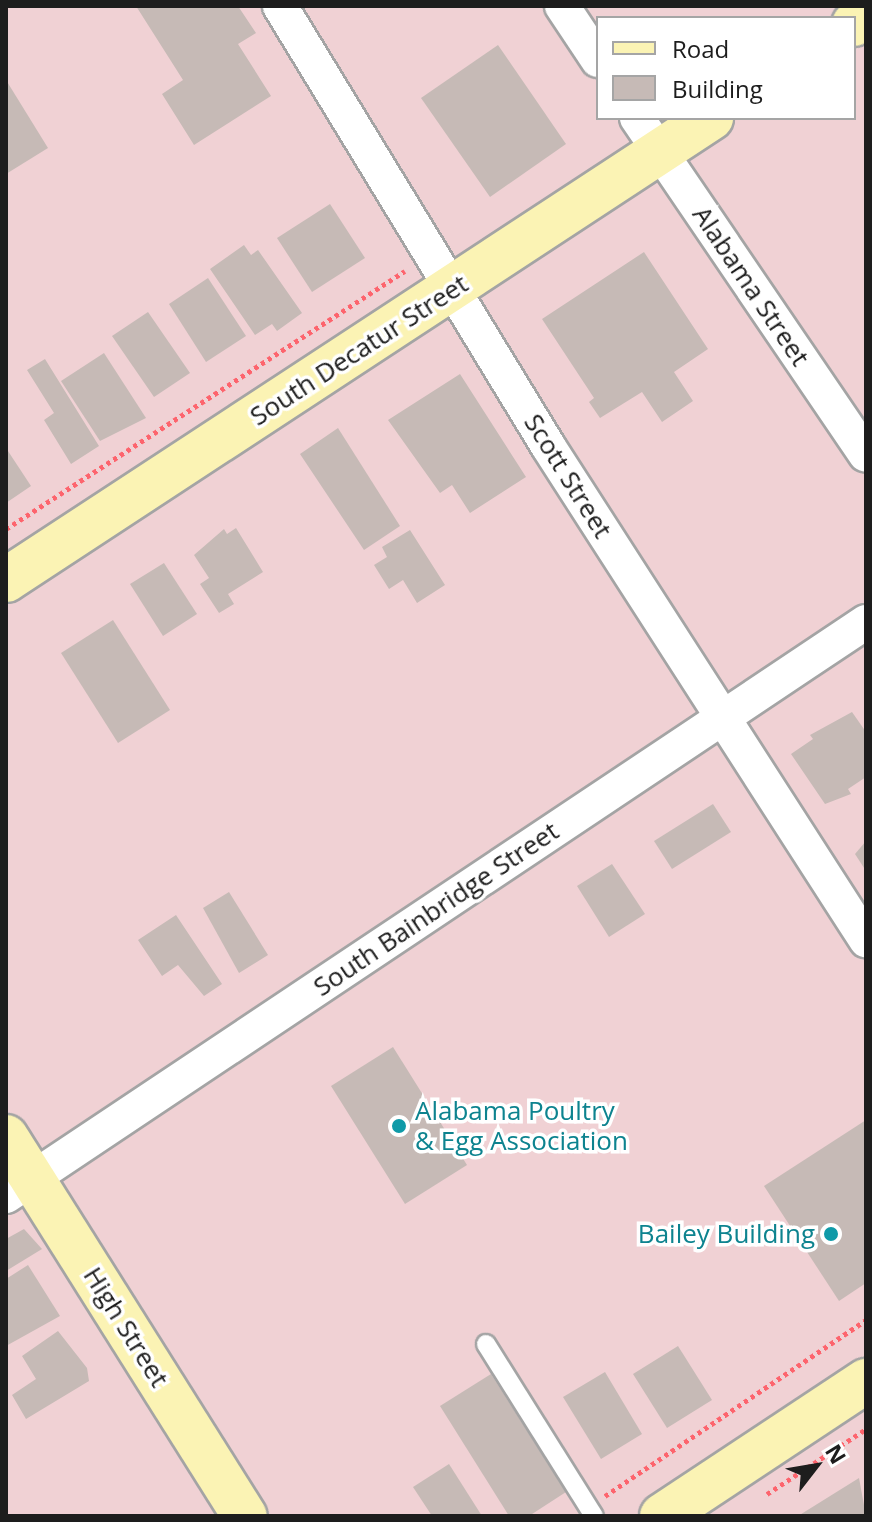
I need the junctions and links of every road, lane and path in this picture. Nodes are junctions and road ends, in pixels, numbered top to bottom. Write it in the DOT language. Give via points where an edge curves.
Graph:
graph roads {
  1 [pos="280,6"];
  2 [pos="562,6"];
  3 [pos="596,57"];
  4 [pos="704,120"];
  5 [pos="649,135"];
  6 [pos="406,271"];
  7 [pos="454,289"];
  8 [pos="866,455"];
  9 [pos="6,529"];
  10 [pos="6,580"];
  11 [pos="866,622"];
  12 [pos="724,718"];
  13 [pos="866,940"];
  14 [pos="6,1137"];
  15 [pos="19,1187"];
  16 [pos="866,1320"];
  17 [pos="486,1344"];
  18 [pos="864,1387"];
  19 [pos="866,1429"];
  20 [pos="759,1499"];
  21 [pos="591,1512"];
  22 [pos="245,1516"];
  23 [pos="662,1516"];
  1 -- 7 [label="street, Scott Street"];
  2 -- 3 [label="street"];
  4 -- 5 [label="main road, South Decatur Street"];
  5 -- 7 [label="main road, South Decatur Street"];
  5 -- 8 [label="street, Alabama Street"];
  6 -- 9 [label="path"];
  7 -- 10 [label="main road, South Decatur Street"];
  7 -- 12 [label="street, Scott Street"];
  11 -- 12 [label="street, South Bainbridge Street"];
  12 -- 13 [label="street, Scott Street"];
  12 -- 15 [label="street, South Bainbridge Street"];
  14 -- 15 [label="main road, High Street"];
  15 -- 22 [label="main road, High Street"];
  16 -- 21 [label="path"];
  17 -- 21 [label="lane"];
  18 -- 23 [label="main road"];
  19 -- 20 [label="path"];
}
